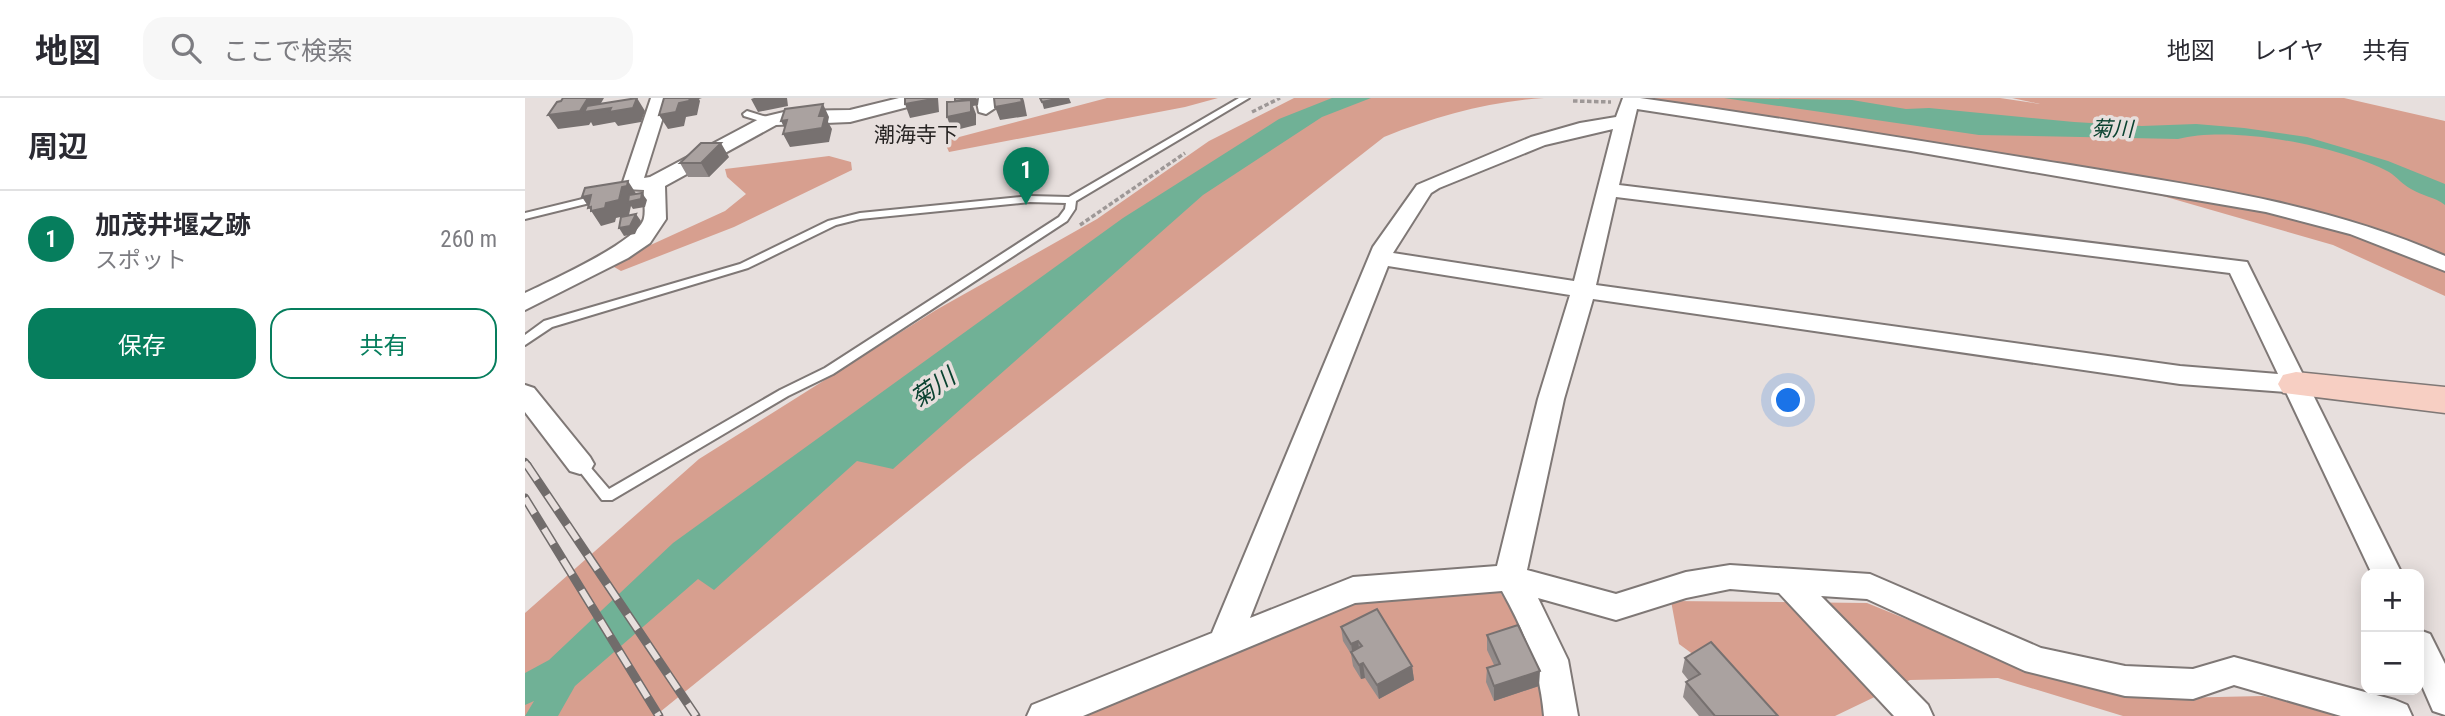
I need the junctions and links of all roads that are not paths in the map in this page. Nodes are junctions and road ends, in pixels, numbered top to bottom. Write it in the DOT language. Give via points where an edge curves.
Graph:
graph roads {
  1 [pos="660,98"];
  2 [pos="803,98"];
  3 [pos="921,98"];
  4 [pos="1245,98"];
  5 [pos="1627,107"];
  6 [pos="747,114"];
  7 [pos="779,119"];
  8 [pos="655,183"];
  9 [pos="1607,190"];
  10 [pos="605,196"];
  11 [pos="1071,200"];
  12 [pos="525,216"];
  13 [pos="1380,258"];
  14 [pos="2445,264"];
  15 [pos="1584,288"];
  16 [pos="525,303"];
  17 [pos="525,341"];
  18 [pos="2297,384"];
  19 [pos="525,394"];
  20 [pos="2445,400"];
  21 [pos="580,464"];
  22 [pos="2385,569"];
  23 [pos="1510,579"];
  24 [pos="1789,583"];
  25 [pos="1224,643"];
  26 [pos="2424,654"];
  27 [pos="2445,700"];
  28 [pos="1044,716"];
  29 [pos="1561,716"];
  30 [pos="1916,716"];
  31 [pos="2395,716"];
  1 -- 8 [label="street" via="629,187"];
  2 -- 7 [label="street"];
  3 -- 7 [label="street" via="850,116"];
  4 -- 11 [label="lane"];
  5 -- 9 [label="street"];
  5 -- 13 [label="street" via="1601,124 1481,162 1432,183"];
  5 -- 14 [label="street" via="1812,128 2214,195 2367,232"];
  6 -- 7 [label="lane"];
  7 -- 8 [label="street"];
  8 -- 16 [label="street" via="655,219 642,238"];
  9 -- 15 [label="street"];
  9 -- 18 [label="street" via="2239,267"];
  10 -- 12 [label="lane"];
  11 -- 17 [label="lane" via="860,216 832,223 744,266 548,324"];
  11 -- 21 [label="lane" via="1063,219 829,371 607,496"];
  13 -- 15 [label="street"];
  13 -- 25 [label="street"];
  15 -- 18 [label="street" via="2180,375"];
  15 -- 23 [label="street" via="1551,399"];
  18 -- 20 [label="street"];
  18 -- 22 [label="street"];
  19 -- 21 [label="street"];
  23 -- 24 [label="street" via="1616,607 1686,585 1730,578"];
  23 -- 25 [label="street" via="1353,590"];
  23 -- 29 [label="street" via="1543,635 1557,677"];
  24 -- 30 [label="street"];
  24 -- 31 [label="street" via="1870,587 2037,661 2125,681 2193,684 2234,671"];
  25 -- 28 [label="street"];
  26 -- 27 [label="street"];
}
